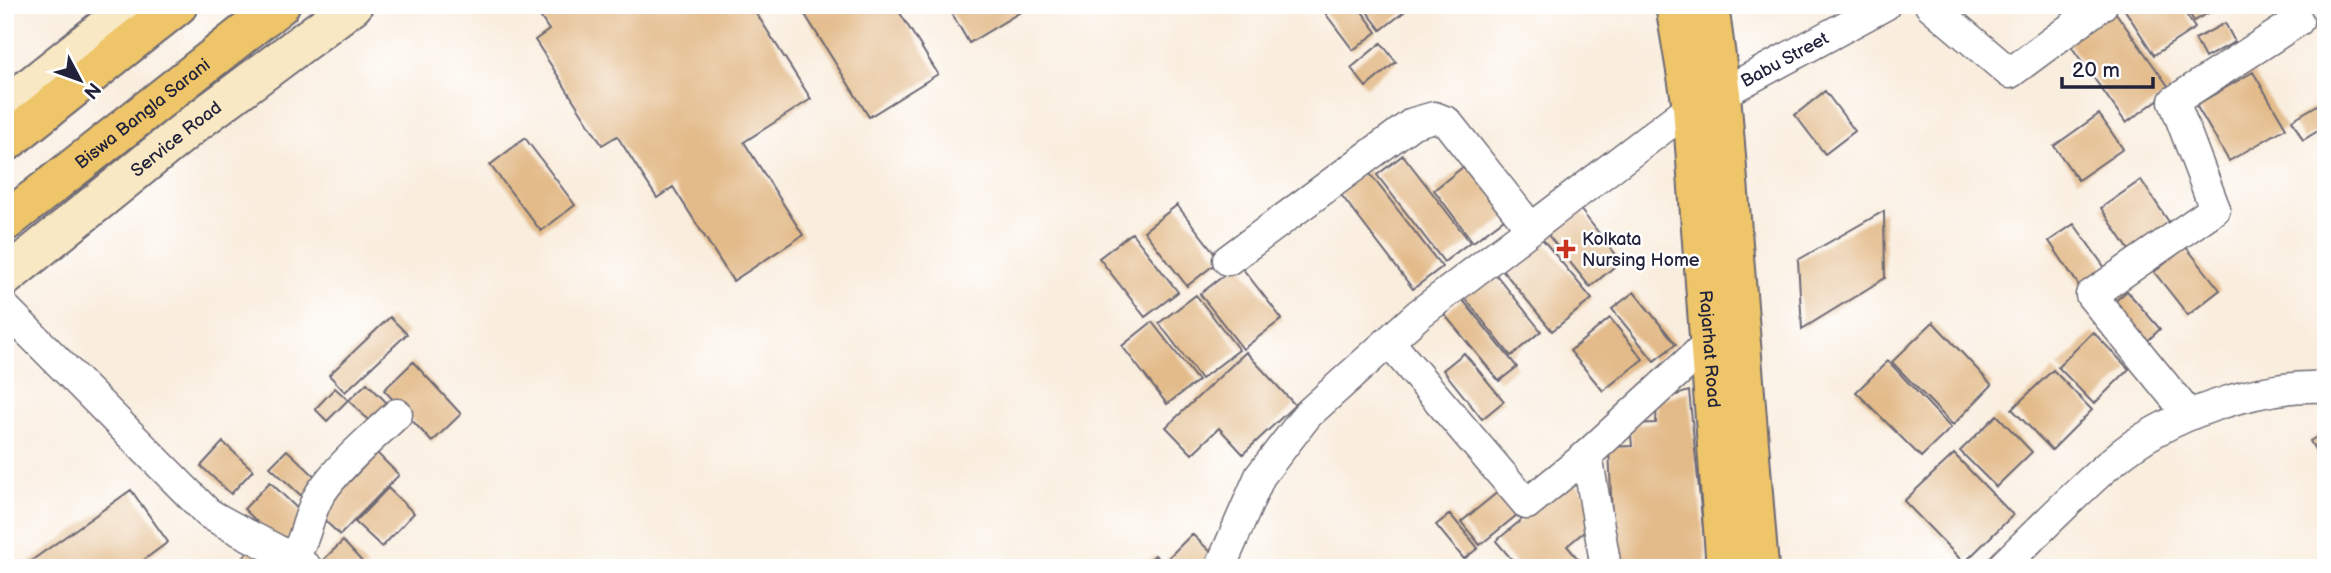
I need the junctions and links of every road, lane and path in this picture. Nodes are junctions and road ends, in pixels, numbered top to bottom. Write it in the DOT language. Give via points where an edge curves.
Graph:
graph roads {
  1 [pos="133,5"];
  2 [pos="178,5"];
  3 [pos="280,5"];
  4 [pos="353,5"];
  5 [pos="1675,5"];
  6 [pos="1709,5"];
  7 [pos="1885,5"];
  8 [pos="1930,5"];
  9 [pos="2102,5"];
  10 [pos="2304,15"];
  11 [pos="1707,100"];
  12 [pos="5,107"];
  13 [pos="5,143"];
  14 [pos="5,222"];
  15 [pos="1530,227"];
  16 [pos="1228,260"];
  17 [pos="5,276"];
  18 [pos="5,308"];
  19 [pos="1710,341"];
  20 [pos="1389,342"];
  21 [pos="2326,387"];
  22 [pos="397,414"];
  23 [pos="2188,414"];
  24 [pos="1587,455"];
  25 [pos="296,564"];
  26 [pos="1220,568"];
  27 [pos="1606,568"];
  28 [pos="1726,568"];
  29 [pos="1759,568"];
  30 [pos="2001,568"];
  1 -- 12 [label="street"];
  2 -- 13 [label="main road"];
  3 -- 14 [label="main road, Biswa Bangla Sarani"];
  4 -- 17 [label="street, Service Road" via="195,123"];
  5 -- 11 [label="main road, Rajarhat Road"];
  6 -- 11 [label="main road, Rajarhat Road"];
  7 -- 11 [label="street, Babu Street"];
  8 -- 9 [label="street" via="2010,74"];
  10 -- 23 [label="street" via="2174,101 2215,209 2091,295"];
  11 -- 15 [label="street, Babu Street"];
  11 -- 19 [label="main road, Rajarhat Road"];
  11 -- 29 [label="main road, Rajarhat Road"];
  15 -- 16 [label="street" via="1447,122 1434,117 1413,123"];
  15 -- 20 [label="street, Babu Street"];
  18 -- 25 [label="street" via="208,513"];
  19 -- 24 [label="street"];
  19 -- 28 [label="main road, Rajarhat Road"];
  20 -- 24 [label="street" via="1527,505"];
  20 -- 26 [label="street, Babu Street" via="1308,414 1260,476"];
  21 -- 23 [label="street" via="2251,395"];
  22 -- 25 [label="street" via="336,473 319,496"];
  23 -- 30 [label="street" via="2115,458"];
  24 -- 27 [label="street"];
}
